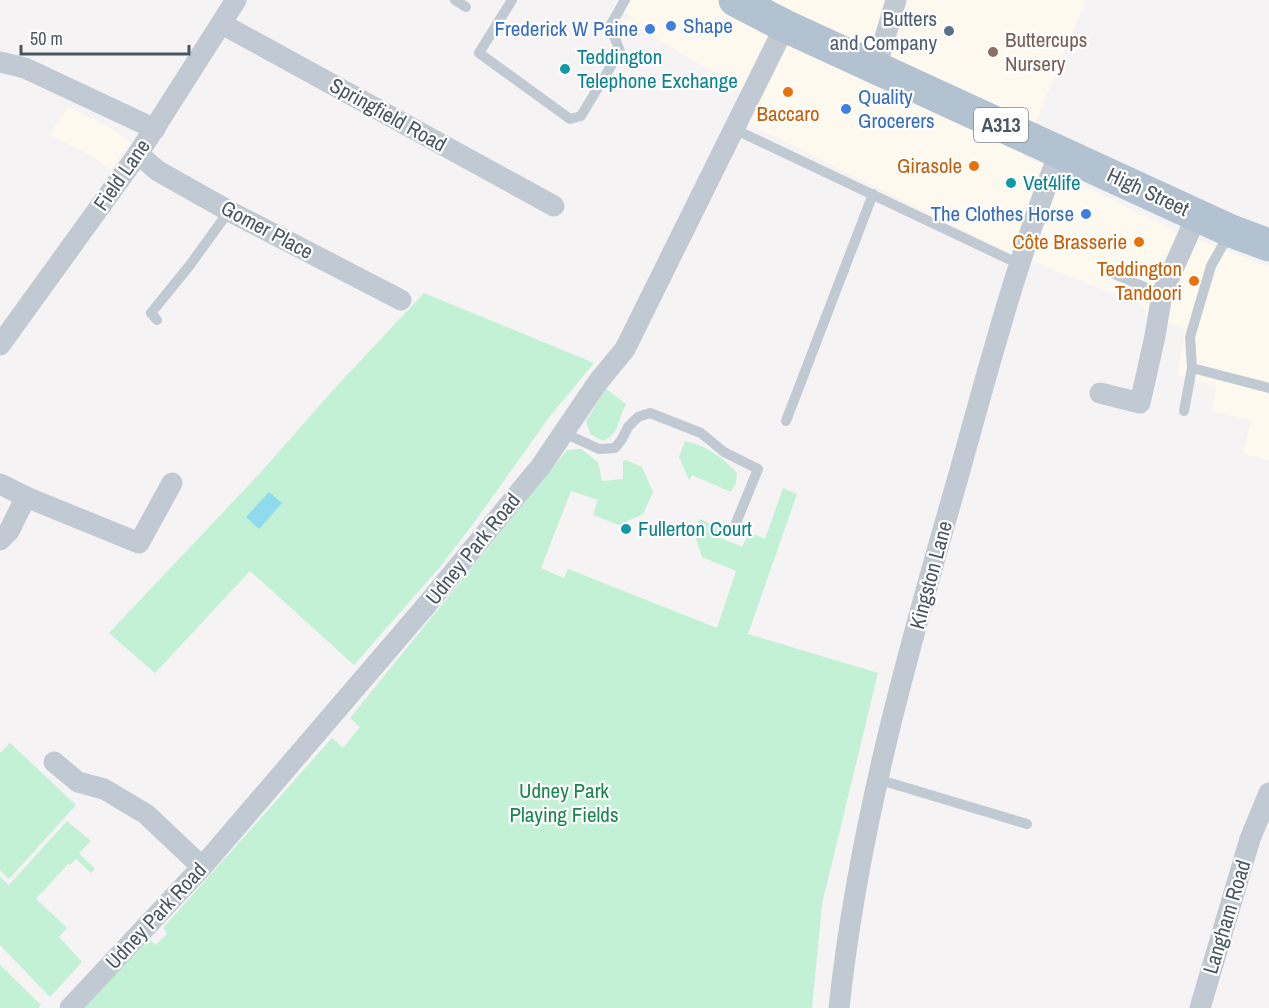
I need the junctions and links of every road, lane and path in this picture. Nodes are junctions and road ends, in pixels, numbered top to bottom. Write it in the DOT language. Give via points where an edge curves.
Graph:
graph roads {
  1 [pos="236,0"];
  2 [pos="455,0"];
  3 [pos="512,0"];
  4 [pos="625,0"];
  5 [pos="735,0"];
  6 [pos="896,0"];
  7 [pos="466,7"];
  8 [pos="222,24"];
  9 [pos="784,26"];
  10 [pos="0,62"];
  11 [pos="876,68"];
  12 [pos="155,129"];
  13 [pos="734,129"];
  14 [pos="1060,152"];
  15 [pos="138,154"];
  16 [pos="873,194"];
  17 [pos="554,206"];
  18 [pos="229,211"];
  19 [pos="1197,215"];
  20 [pos="1231,231"];
  21 [pos="1269,245"];
  22 [pos="1019,264"];
  23 [pos="1116,275"];
  24 [pos="1162,294"];
  25 [pos="401,300"];
  26 [pos="157,320"];
  27 [pos="0,345"];
  28 [pos="1192,368"];
  29 [pos="1269,388"];
  30 [pos="1100,393"];
  31 [pos="1184,411"];
  32 [pos="786,421"];
  33 [pos="564,433"];
  34 [pos="172,483"];
  35 [pos="0,484"];
  36 [pos="26,497"];
  37 [pos="736,523"];
  38 [pos="0,540"];
  39 [pos="54,762"];
  40 [pos="877,779"];
  41 [pos="1269,794"];
  42 [pos="1027,824"];
  43 [pos="202,867"];
  44 [pos="70,1008"];
  45 [pos="839,1008"];
  46 [pos="1200,1008"];
  1 -- 8 [label="street, Field Lane"];
  2 -- 7 [label="lane"];
  3 -- 4 [label="lane" via="479,52 570,119 581,116 620,51 610,26"];
  5 -- 9 [label="main road, High Street / A313"];
  6 -- 11 [label="street"];
  8 -- 12 [label="street, Field Lane"];
  8 -- 17 [label="street, Springfield Road"];
  9 -- 11 [label="main road, High Street / A313"];
  9 -- 13 [label="street, Udney Park Road"];
  10 -- 12 [label="street" via="25,68"];
  11 -- 14 [label="main road, High Street / A313"];
  12 -- 15 [label="street, Field Lane"];
  13 -- 16 [label="lane"];
  13 -- 33 [label="street, Udney Park Road" via="625,349"];
  14 -- 19 [label="main road, High Street / A313"];
  14 -- 22 [label="street, Kingston Lane"];
  15 -- 18 [label="street, Gomer Place" via="158,171"];
  15 -- 27 [label="street, Field Lane"];
  16 -- 22 [label="lane"];
  16 -- 32 [label="lane"];
  18 -- 25 [label="street, Gomer Place"];
  18 -- 26 [label="lane" via="151,313"];
  19 -- 20 [label="main road, High Street / A313"];
  19 -- 24 [label="street"];
  20 -- 21 [label="main road, High Street / A313"];
  20 -- 28 [label="lane" via="1211,266 1190,337"];
  22 -- 40 [label="street, Kingston Lane" via="930,573"];
  23 -- 24 [label="lane"];
  24 -- 30 [label="street" via="1140,403"];
  28 -- 29 [label="lane"];
  28 -- 31 [label="lane"];
  33 -- 37 [label="lane" via="599,449 615,448 638,417 650,413 701,434 724,452 758,469"];
  33 -- 43 [label="street, Udney Park Road" via="431,600"];
  34 -- 36 [label="street" via="139,543"];
  35 -- 36 [label="street"];
  36 -- 38 [label="street" via="9,531"];
  39 -- 43 [label="street" via="78,782 104,789 146,814"];
  40 -- 42 [label="lane"];
  40 -- 45 [label="street, Kingston Lane" via="843,962"];
  41 -- 46 [label="street, Langham Road" via="1250,839"];
  43 -- 44 [label="street, Udney Park Road"];
}
